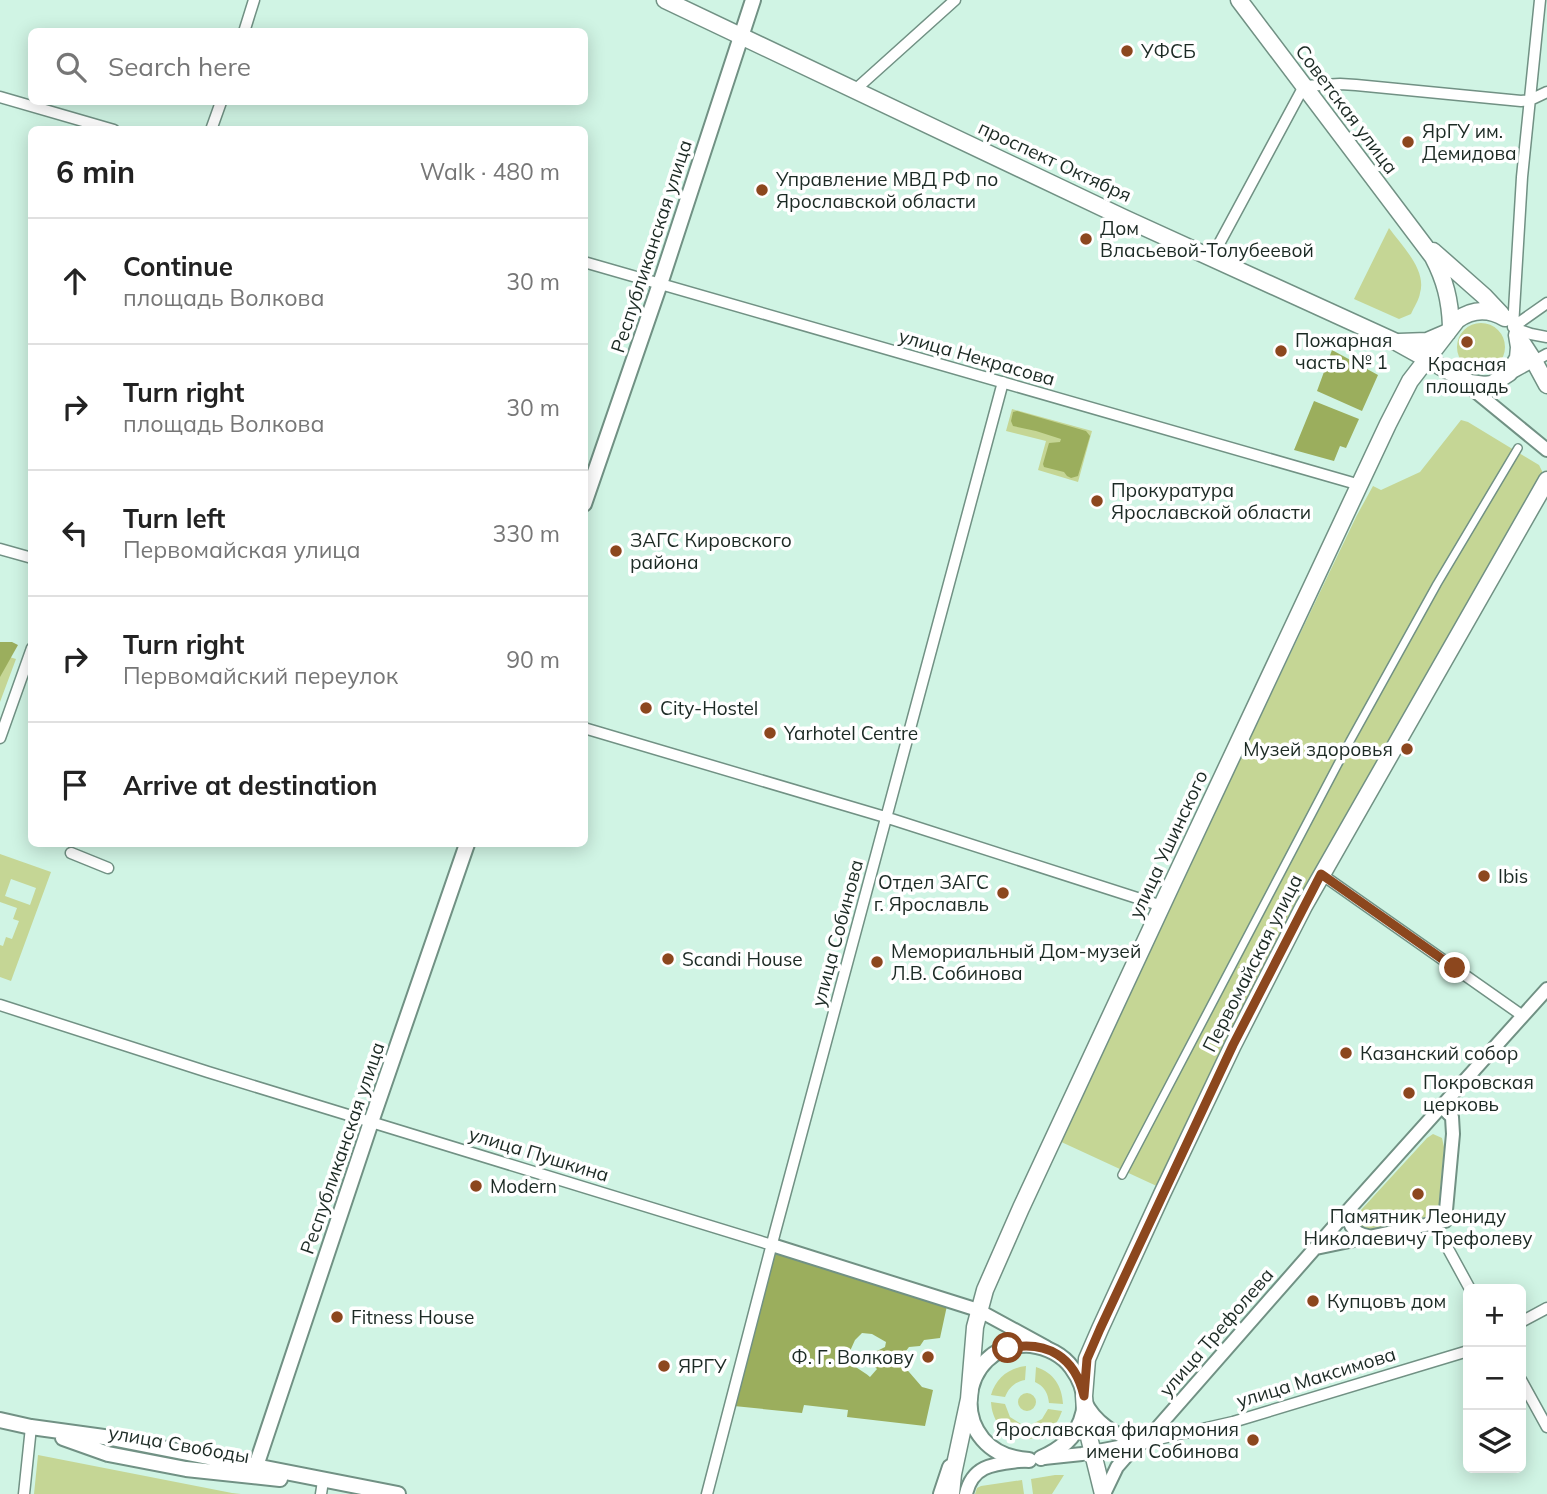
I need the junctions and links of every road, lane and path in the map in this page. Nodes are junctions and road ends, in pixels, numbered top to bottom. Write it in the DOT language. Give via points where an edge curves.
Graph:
graph roads {
  1 [pos="254,0"];
  2 [pos="665,0"];
  3 [pos="753,0"];
  4 [pos="955,0"];
  5 [pos="1239,0"];
  6 [pos="1540,0"];
  7 [pos="245,28"];
  8 [pos="741,36"];
  9 [pos="1304,86"];
  10 [pos="856,89"];
  11 [pos="1547,92"];
  12 [pos="0,97"];
  13 [pos="1530,100"];
  14 [pos="220,105"];
  15 [pos="100,126"];
  16 [pos="212,126"];
  17 [pos="1423,243"];
  18 [pos="1212,257"];
  19 [pos="588,263"];
  20 [pos="660,284"];
  21 [pos="1547,303"];
  22 [pos="1512,327"];
  23 [pos="1448,331"];
  24 [pos="1547,337"];
  25 [pos="1396,342"];
  26 [pos="1541,357"];
  27 [pos="1427,359"];
  28 [pos="1504,377"];
  29 [pos="1459,378"];
  30 [pos="1410,381"];
  31 [pos="1003,382"];
  32 [pos="1547,385"];
  33 [pos="1518,448"];
  34 [pos="1547,450"];
  35 [pos="1547,480"];
  36 [pos="1360,485"];
  37 [pos="588,492"];
  38 [pos="0,549"];
  39 [pos="28,557"];
  40 [pos="28,659"];
  41 [pos="588,729"];
  42 [pos="0,738"];
  43 [pos="886,817"];
  44 [pos="466,847"];
  45 [pos="71,853"];
  46 [pos="108,868"];
  47 [pos="1321,874"];
  48 [pos="1162,906"];
  49 [pos="1547,989"];
  50 [pos="0,1005"];
  51 [pos="1523,1016"];
  52 [pos="1442,1107"];
  53 [pos="371,1122"];
  54 [pos="1122,1175"];
  55 [pos="1352,1206"];
  56 [pos="1440,1222"];
  57 [pos="1372,1236"];
  58 [pos="772,1245"];
  59 [pos="1315,1248"];
  60 [pos="1467,1284"];
  61 [pos="1547,1308"];
  62 [pos="978,1310"];
  63 [pos="1526,1319"];
  64 [pos="1463,1353"];
  65 [pos="1060,1356"];
  66 [pos="1526,1389"];
  67 [pos="1084,1396"];
  68 [pos="969,1399"];
  69 [pos="0,1420"];
  70 [pos="31,1427"];
  71 [pos="1547,1427"];
  72 [pos="111,1438"];
  73 [pos="1141,1443"];
  74 [pos="1092,1453"];
  75 [pos="108,1454"];
  76 [pos="956,1456"];
  77 [pos="1035,1459"];
  78 [pos="260,1472"];
  79 [pos="322,1487"];
  80 [pos="24,1494"];
  81 [pos="398,1494"];
  82 [pos="707,1494"];
  83 [pos="941,1494"];
  84 [pos="951,1494"];
  85 [pos="966,1494"];
  86 [pos="1104,1494"];
  1 -- 7 [label="street"];
  2 -- 8 [label="main road, проспект Октября"];
  3 -- 8 [label="main road, Республиканская улица"];
  4 -- 10 [label="street"];
  5 -- 9 [label="main road, Советская улица"];
  6 -- 13 [label="street"];
  8 -- 10 [label="main road, проспект Октября"];
  8 -- 20 [label="main road, Республиканская улица"];
  9 -- 13 [label="street" via="1340,84"];
  9 -- 17 [label="main road, Советская улица"];
  9 -- 18 [label="street"];
  10 -- 18 [label="main road, проспект Октября"];
  11 -- 13 [label="street"];
  12 -- 15 [label="street"];
  13 -- 22 [label="street"];
  14 -- 16 [label="street"];
  17 -- 22 [label="main road"];
  17 -- 23 [label="main road" via="1448,294"];
  18 -- 25 [label="main road, проспект Октября"];
  19 -- 20 [label="street, улица Некрасова"];
  20 -- 31 [label="street, улица Некрасова"];
  20 -- 37 [label="main road, Республиканская улица"];
  21 -- 22 [label="street"];
  22 -- 23 [label="main road" via="1492,312 1478,310 1464,315"];
  22 -- 24 [label="street"];
  22 -- 26 [label="main road"];
  22 -- 28 [label="main road" via="1518,359"];
  23 -- 25 [label="main road" via="1427,341"];
  23 -- 27 [label="main road"];
  23 -- 29 [label="main road" via="1444,354"];
  25 -- 27 [label="main road, проспект Октября"];
  25 -- 30 [label="main road" via="1411,365"];
  26 -- 28 [label="street"];
  26 -- 32 [label="main road"];
  27 -- 29 [label="main road"];
  27 -- 30 [label="main road, улица Ушинского"];
  28 -- 29 [label="main road" via="1485,385"];
  29 -- 34 [label="street"];
  30 -- 36 [label="main road, улица Ушинского"];
  31 -- 36 [label="street, улица Некрасова"];
  31 -- 43 [label="street, улица Собинова"];
  33 -- 54 [label="street" via="1350,741"];
  35 -- 47 [label="main road, Первомайская улица"];
  36 -- 48 [label="main road, улица Ушинского"];
  38 -- 39 [label="street"];
  40 -- 42 [label="street"];
  41 -- 43 [label="street"];
  43 -- 48 [label="street"];
  43 -- 58 [label="street, улица Собинова"];
  44 -- 53 [label="main road, Республиканская улица"];
  45 -- 46 [label="street"];
  47 -- 51 [label="street"];
  47 -- 67 [label="main road, Первомайская улица" via="1233,1045 1100,1329 1087,1359"];
  48 -- 62 [label="main road, улица Ушинского"];
  49 -- 51 [label="street, улица Трефолева"];
  50 -- 53 [label="street, улица Пушкина"];
  51 -- 52 [label="street, улица Трефолева"];
  52 -- 55 [label="street, улица Трефолева"];
  52 -- 56 [label="street" via="1452,1117 1453,1134"];
  53 -- 58 [label="street, улица Пушкина"];
  53 -- 78 [label="main road, Республиканская улица"];
  55 -- 57 [label="street" via="1351,1227"];
  55 -- 59 [label="street, улица Трефолева"];
  56 -- 57 [label="street"];
  56 -- 60 [label="street" via="1444,1241"];
  57 -- 59 [label="street"];
  58 -- 62 [label="street, улица Пушкина"];
  58 -- 82 [label="street, улица Собинова"];
  59 -- 73 [label="street, улица Трефолева"];
  61 -- 63 [label="street"];
  62 -- 65 [label="street, улица Пушкина"];
  62 -- 68 [label="main road, улица Ушинского"];
  64 -- 73 [label="street, улица Максимова" via="1233,1422"];
  65 -- 67 [label="main road" via="1076,1374"];
  65 -- 68 [label="main road" via="1035,1346 1008,1348 985,1362"];
  66 -- 71 [label="street"];
  67 -- 73 [label="street" via="1102,1424"];
  67 -- 74 [label="main road, Первомайская улица"];
  67 -- 77 [label="main road" via="1074,1435 1059,1449"];
  68 -- 76 [label="main road, улица Ушинского"];
  68 -- 77 [label="main road" via="973,1424 986,1443 1006,1456"];
  69 -- 70 [label="main road, улица Свободы"];
  70 -- 72 [label="main road, улица Свободы"];
  70 -- 75 [label="main road, улица Свободы"];
  70 -- 80 [label="street"];
  72 -- 75 [label="main road"];
  72 -- 78 [label="main road, улица Свободы"];
  73 -- 74 [label="street, улица Максимова"];
  73 -- 86 [label="street, улица Трефолева" via="1117,1467"];
  74 -- 77 [label="street, улица Максимова"];
  74 -- 86 [label="main road, Первомайская улица"];
  75 -- 78 [label="main road, улица Свободы" via="240,1476"];
  76 -- 83 [label="main road"];
  76 -- 84 [label="main road, улица Ушинского"];
  77 -- 85 [label="street, улица Максимова" via="987,1466 972,1478"];
  78 -- 79 [label="main road, улица Свободы"];
  79 -- 81 [label="main road, улица Свободы"];
}
